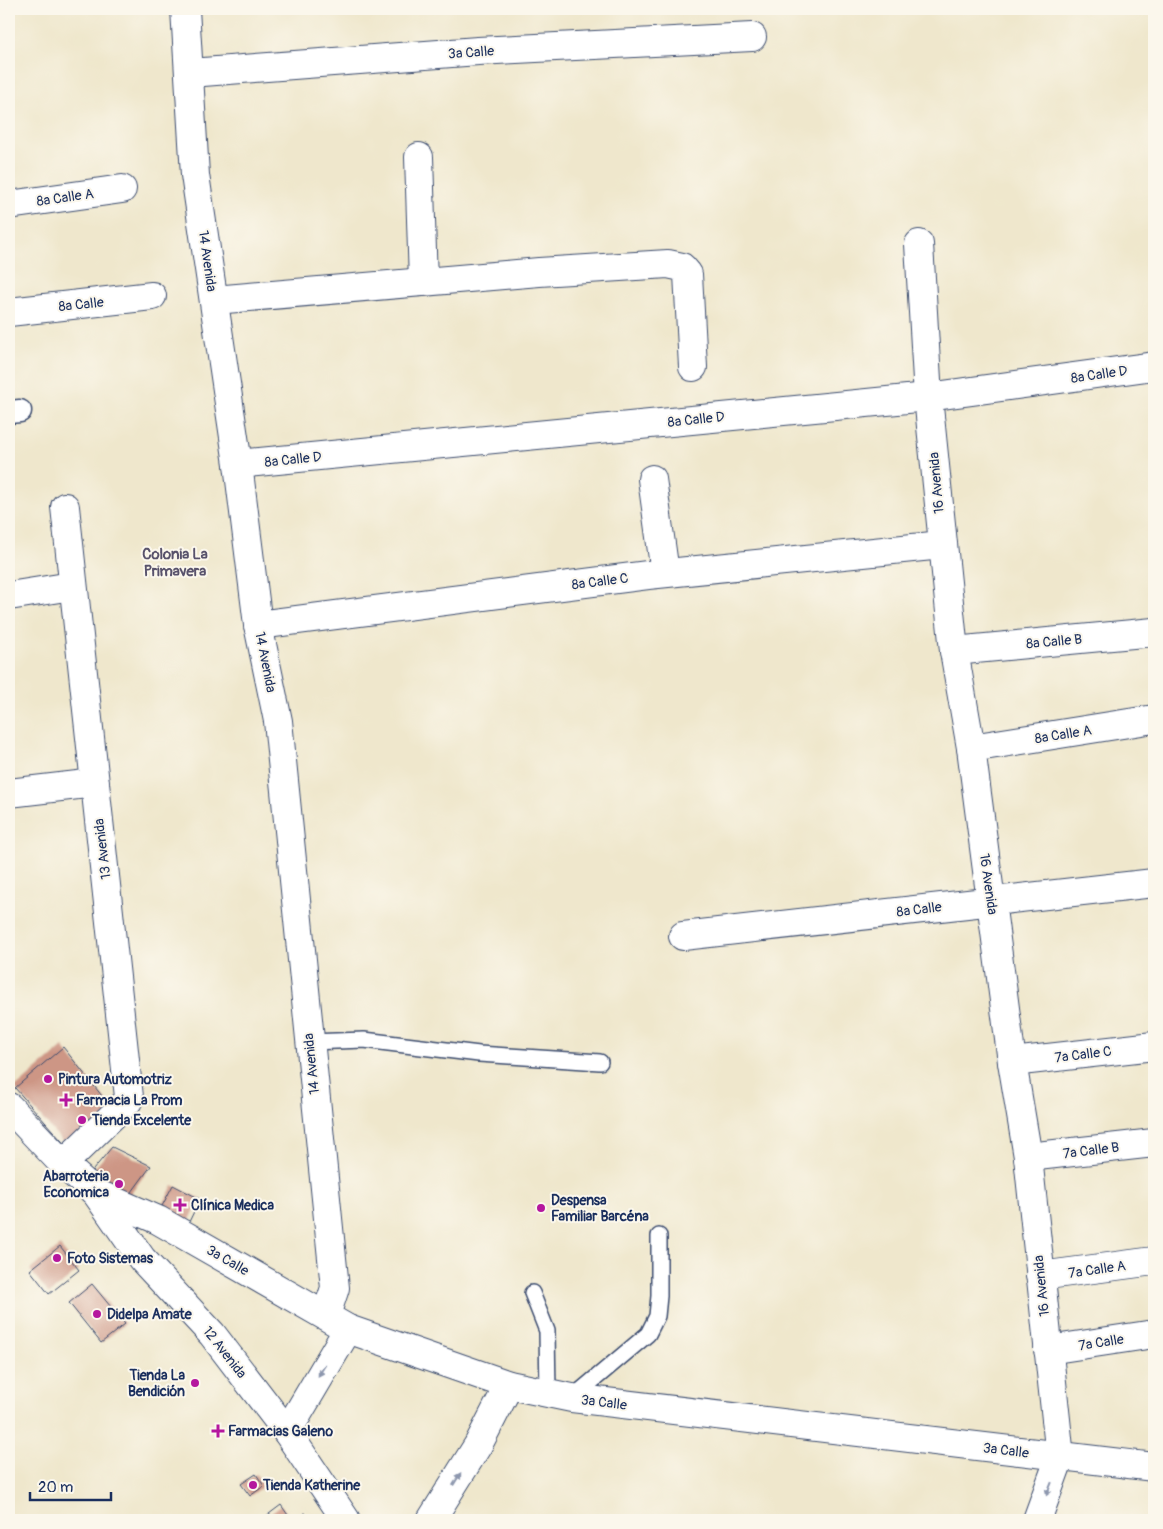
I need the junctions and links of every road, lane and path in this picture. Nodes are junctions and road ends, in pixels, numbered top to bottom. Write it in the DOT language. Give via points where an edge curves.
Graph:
graph roads {
  1 [pos="185,9"];
  2 [pos="752,37"];
  3 [pos="190,73"];
  4 [pos="419,157"];
  5 [pos="122,189"];
  6 [pos="9,205"];
  7 [pos="919,244"];
  8 [pos="423,282"];
  9 [pos="152,296"];
  10 [pos="214,300"];
  11 [pos="9,312"];
  12 [pos="1154,366"];
  13 [pos="693,367"];
  14 [pos="928,397"];
  15 [pos="238,464"];
  16 [pos="652,479"];
  17 [pos="65,507"];
  18 [pos="942,545"];
  19 [pos="665,573"];
  20 [pos="72,586"];
  21 [pos="9,596"];
  22 [pos="258,625"];
  23 [pos="1154,632"];
  24 [pos="954,651"];
  25 [pos="1154,719"];
  26 [pos="971,748"];
  27 [pos="95,783"];
  28 [pos="9,793"];
  29 [pos="1154,883"];
  30 [pos="991,901"];
  31 [pos="683,936"];
  32 [pos="309,1042"];
  33 [pos="1154,1046"];
  34 [pos="600,1062"];
  35 [pos="1012,1062"];
  36 [pos="9,1107"];
  37 [pos="1154,1143"];
  38 [pos="1028,1157"];
  39 [pos="63,1164"];
  40 [pos="96,1192"];
  41 [pos="658,1236"];
  42 [pos="1154,1261"];
  43 [pos="1040,1276"];
  44 [pos="532,1293"];
  45 [pos="337,1322"];
  46 [pos="1154,1334"];
  47 [pos="1048,1350"];
  48 [pos="509,1385"];
  49 [pos="560,1395"];
  50 [pos="287,1432"];
  51 [pos="1060,1457"];
  52 [pos="1154,1467"];
  53 [pos="346,1520"];
  54 [pos="431,1520"];
  55 [pos="1036,1520"];
  1 -- 3 [label="street, 14 Avenida"];
  2 -- 3 [label="street, 3a Calle" via="478,52"];
  3 -- 10 [label="street, 14 Avenida" via="196,175"];
  4 -- 8 [label="street"];
  5 -- 6 [label="street, 8a Calle A"];
  7 -- 14 [label="street, 16 Avenida"];
  8 -- 10 [label="street"];
  8 -- 13 [label="street" via="636,265 668,264 682,268 688,274"];
  9 -- 11 [label="street, 8a Calle"];
  10 -- 15 [label="street, 14 Avenida"];
  12 -- 14 [label="street, 8a Calle D"];
  14 -- 15 [label="street, 8a Calle D"];
  14 -- 18 [label="street, 16 Avenida"];
  15 -- 22 [label="street, 14 Avenida"];
  16 -- 19 [label="street"];
  17 -- 20 [label="street, 13 Avenida"];
  18 -- 19 [label="street, 8a Calle C"];
  18 -- 24 [label="street, 16 Avenida"];
  19 -- 22 [label="street, 8a Calle C"];
  20 -- 21 [label="street"];
  20 -- 27 [label="street, 13 Avenida"];
  22 -- 32 [label="street, 14 Avenida" via="278,721"];
  23 -- 24 [label="street, 8a Calle B"];
  24 -- 26 [label="street, 16 Avenida"];
  25 -- 26 [label="street, 8a Calle A"];
  26 -- 30 [label="street, 16 Avenida"];
  27 -- 28 [label="street"];
  27 -- 39 [label="street, 13 Avenida" via="129,1097"];
  29 -- 30 [label="street, 8a Calle"];
  30 -- 31 [label="street, 8a Calle"];
  30 -- 35 [label="street, 16 Avenida"];
  32 -- 34 [label="lane" via="364,1040 479,1054"];
  32 -- 45 [label="street, 14 Avenida"];
  33 -- 35 [label="street, 7a Calle C"];
  35 -- 38 [label="street, 16 Avenida"];
  36 -- 39 [label="street, 12 Avenida"];
  37 -- 38 [label="street, 7a Calle B"];
  38 -- 43 [label="street, 16 Avenida"];
  39 -- 40 [label="street, 12 Avenida"];
  40 -- 45 [label="street, 3a Calle" via="158,1220"];
  40 -- 50 [label="street, 12 Avenida" via="142,1259 212,1334"];
  41 -- 49 [label="lane" via="657,1316 648,1334"];
  42 -- 43 [label="street, 7a Calle A"];
  43 -- 47 [label="street, 16 Avenida"];
  44 -- 49 [label="lane" via="547,1331"];
  45 -- 48 [label="street, 3a Calle"];
  45 -- 50 [label="street, 14 Avenida, one-way"];
  46 -- 47 [label="street, 7a Calle"];
  47 -- 51 [label="street, 16 Avenida"];
  48 -- 49 [label="street, 3a Calle"];
  54 -- 48 [label="street, one-way" via="478,1445"];
  49 -- 51 [label="street, 3a Calle"];
  50 -- 53 [label="street, 12 Avenida"];
  51 -- 52 [label="street, 3a Calle"];
  51 -- 55 [label="street, 16 Avenida, one-way"];
}
